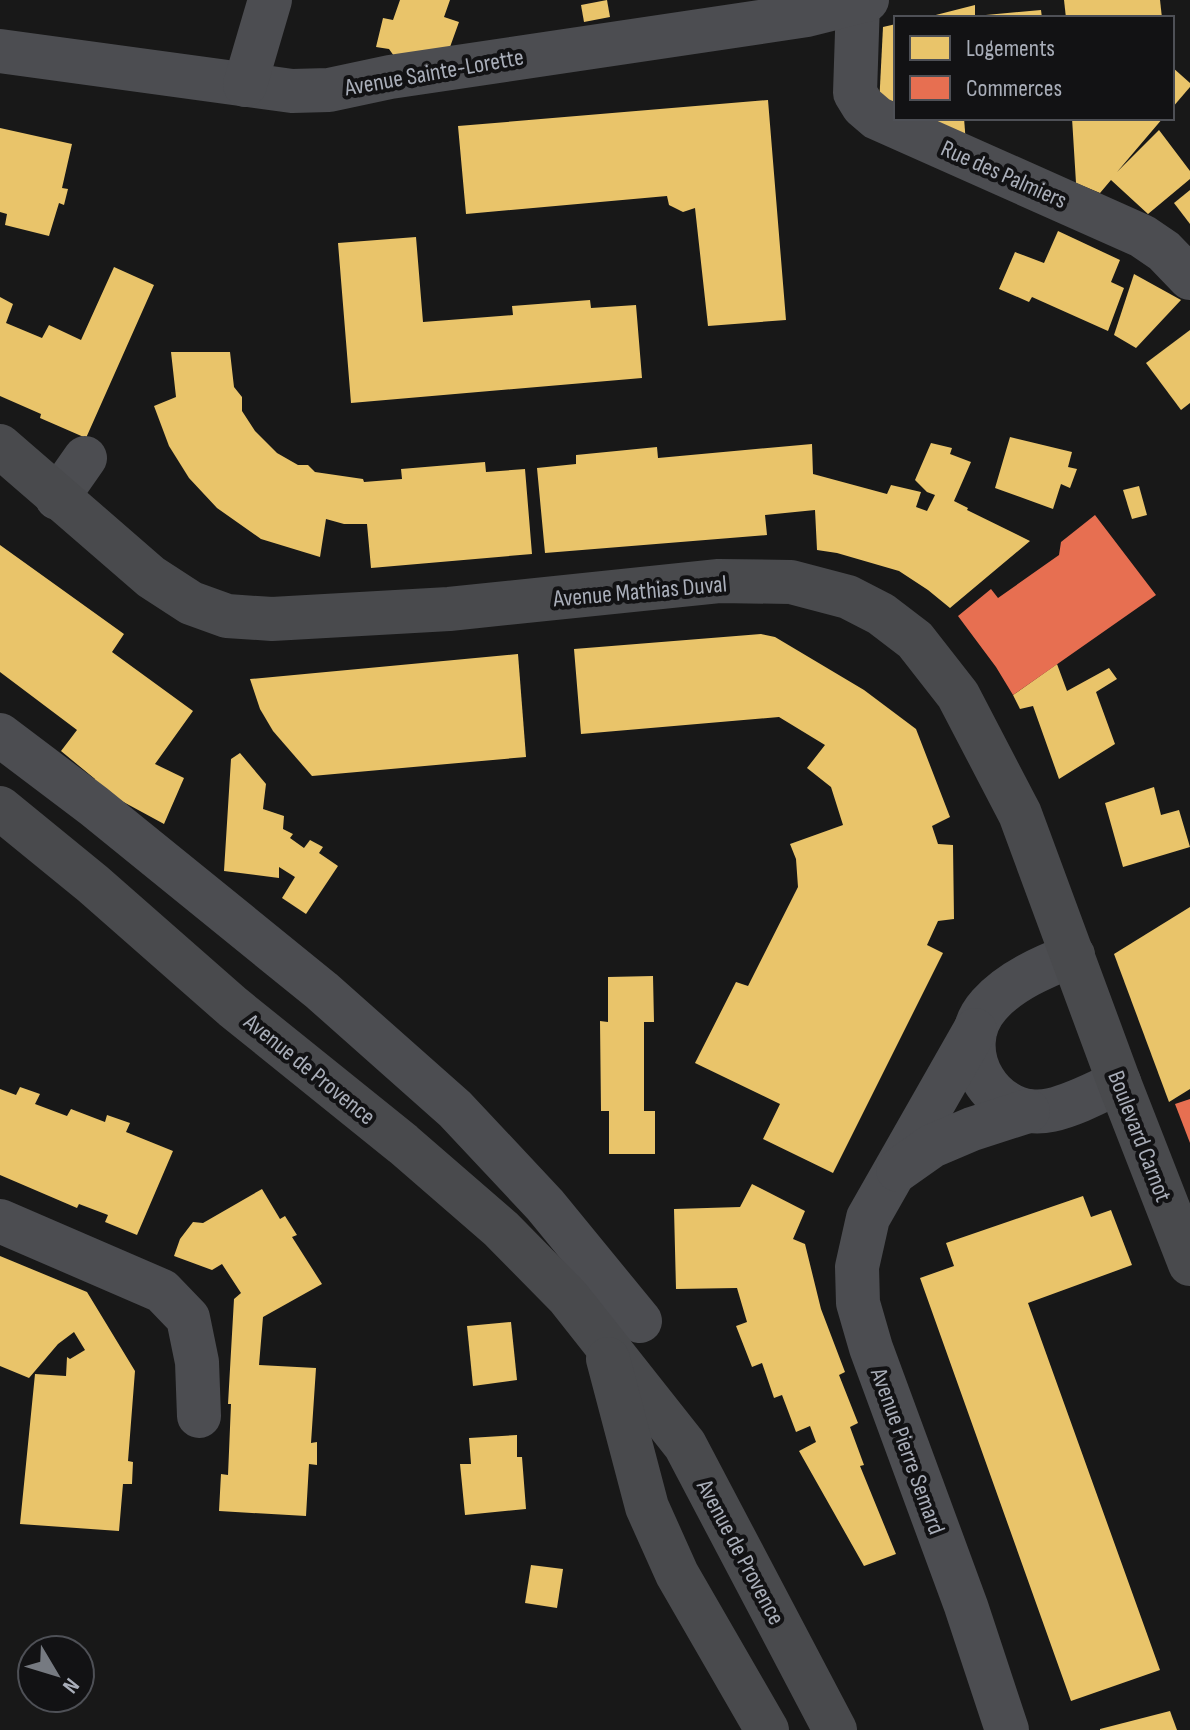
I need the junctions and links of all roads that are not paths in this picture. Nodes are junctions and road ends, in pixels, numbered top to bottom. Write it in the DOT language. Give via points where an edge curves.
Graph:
graph roads {
  1 [pos="270,0"];
  2 [pos="862,1"];
  3 [pos="0,51"];
  4 [pos="245,85"];
  5 [pos="1190,278"];
  6 [pos="0,446"];
  7 [pos="85,458"];
  8 [pos="57,498"];
  9 [pos="0,735"];
  10 [pos="0,808"];
  11 [pos="0,830"];
  12 [pos="62,859"];
  13 [pos="1073,955"];
  14 [pos="1092,1007"];
  15 [pos="975,1030"];
  16 [pos="1119,1082"];
  17 [pos="1028,1111"];
  18 [pos="896,1172"];
  19 [pos="0,1221"];
  20 [pos="1190,1264"];
  21 [pos="640,1321"];
  22 [pos="604,1346"];
  23 [pos="199,1416"];
  24 [pos="639,1477"];
  25 [pos="826,1714"];
  26 [pos="767,1730"];
  27 [pos="1007,1730"];
  1 -- 4 [label="street"];
  2 -- 4 [label="street, Avenue Sainte-Lorette" via="807,15 329,90"];
  2 -- 5 [label="street, Rue des Palmiers" via="855,93 877,118 1142,236"];
  3 -- 4 [label="street, Avenue Sainte-Lorette"];
  6 -- 8 [label="main road, Avenue Mathias Duval"];
  7 -- 8 [label="street"];
  8 -- 13 [label="main road, Avenue Mathias Duval" via="151,577 191,603 227,616 272,619 449,609 719,581 791,582 848,597 915,640 958,695 1020,814"];
  9 -- 21 [label="street" via="322,991 455,1109 545,1205"];
  10 -- 12 [label="main road, Avenue de Provence"];
  11 -- 12 [label="street"];
  12 -- 22 [label="main road, Avenue de Provence" via="501,1229 568,1297"];
  13 -- 14 [label="main road, Avenue Mathias Duval"];
  13 -- 15 [label="street" via="1004,992 987,1006"];
  14 -- 16 [label="main road, Boulevard Carnot"];
  15 -- 17 [label="street" via="973,1052 984,1082 1005,1103"];
  15 -- 18 [label="street, Avenue Pierre Semard"];
  16 -- 17 [label="street" via="1050,1111"];
  16 -- 20 [label="main road, Boulevard Carnot"];
  17 -- 18 [label="street, Avenue Pierre Semard" via="932,1146"];
  18 -- 27 [label="street, Avenue Pierre Semard" via="868,1218 857,1267 858,1303"];
  19 -- 23 [label="street" via="162,1291 188,1318 197,1362"];
  22 -- 24 [label="main road, Avenue de Provence"];
  22 -- 25 [label="main road, Avenue de Provence" via="685,1445"];
  24 -- 25 [label="main road" via="667,1477 679,1487 735,1588"];
  24 -- 26 [label="main road, Avenue de Provence" via="677,1574"];
}
